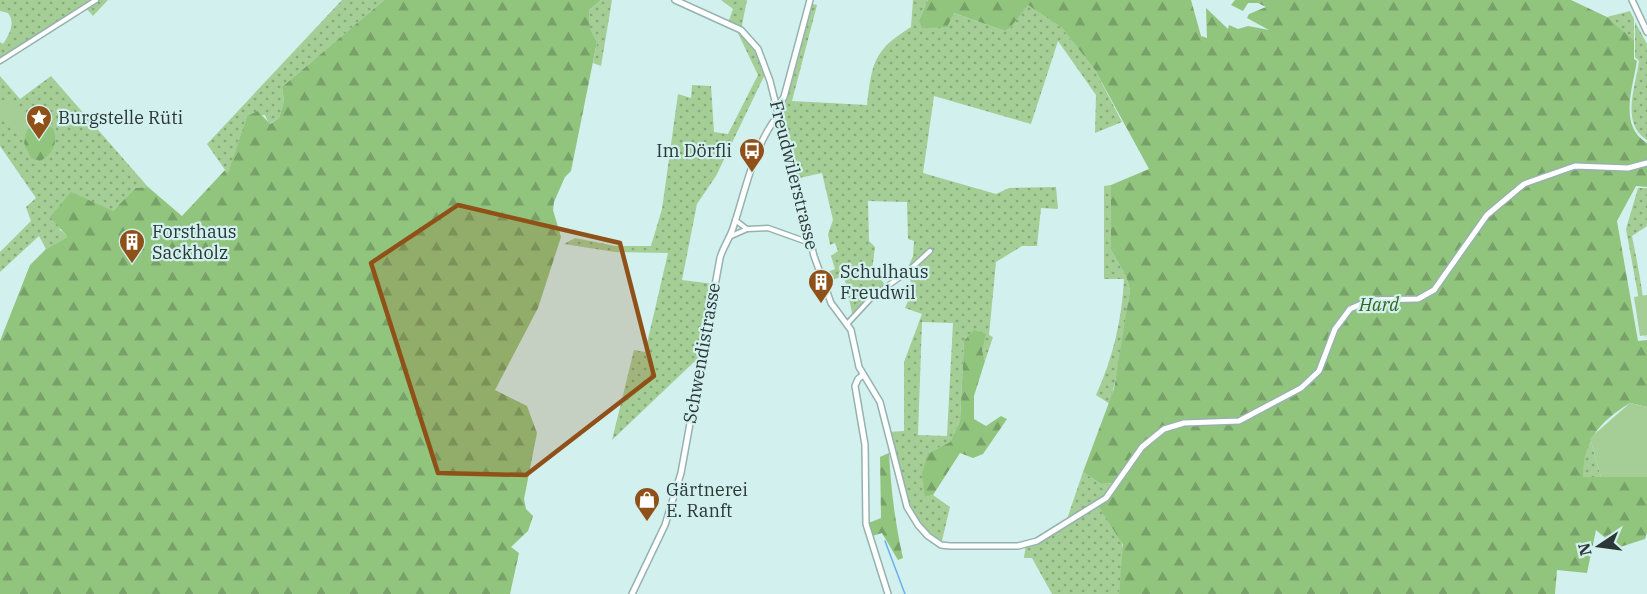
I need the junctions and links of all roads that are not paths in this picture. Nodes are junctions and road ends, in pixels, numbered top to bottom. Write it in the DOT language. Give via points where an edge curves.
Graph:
graph roads {
  1 [pos="96,0"];
  2 [pos="675,0"];
  3 [pos="810,0"];
  4 [pos="1632,0"];
  5 [pos="1647,32"];
  6 [pos="0,61"];
  7 [pos="777,107"];
  8 [pos="779,114"];
  9 [pos="1647,163"];
  10 [pos="735,220"];
  11 [pos="747,230"];
  12 [pos="729,237"];
  13 [pos="810,243"];
  14 [pos="930,251"];
  15 [pos="848,323"];
  16 [pos="863,375"];
  17 [pos="632,594"];
  18 [pos="888,594"];
  1 -- 6 [label="street"];
  2 -- 7 [label="street, Freudwilerstrasse" via="735,26 748,36 764,61"];
  3 -- 7 [label="street" via="784,97"];
  4 -- 5 [label="street"];
  7 -- 8 [label="street, Freudwilerstrasse"];
  8 -- 10 [label="street, Schwendistrasse" via="757,156"];
  8 -- 13 [label="street, Freudwilerstrasse"];
  9 -- 16 [label="street, Freudwilerstrasse" via="1628,168 1575,166 1519,187 1487,215 1434,290 1410,300 1370,300 1350,309 1335,329 1319,371 1307,384 1239,421 1184,423 1164,429 1142,447 1098,505 1026,544 950,546 935,541 918,525 907,507 880,402"];
  10 -- 11 [label="street"];
  10 -- 12 [label="street, Schwendistrasse"];
  11 -- 12 [label="street"];
  11 -- 13 [label="street" via="776,229"];
  12 -- 17 [label="street, Schwendistrasse" via="718,264 676,490 661,535"];
  13 -- 15 [label="street, Freudwilerstrasse" via="831,303"];
  14 -- 15 [label="street" via="873,296"];
  15 -- 16 [label="street, Freudwilerstrasse"];
  16 -- 18 [label="street" via="855,386 866,452 866,524"];
}
